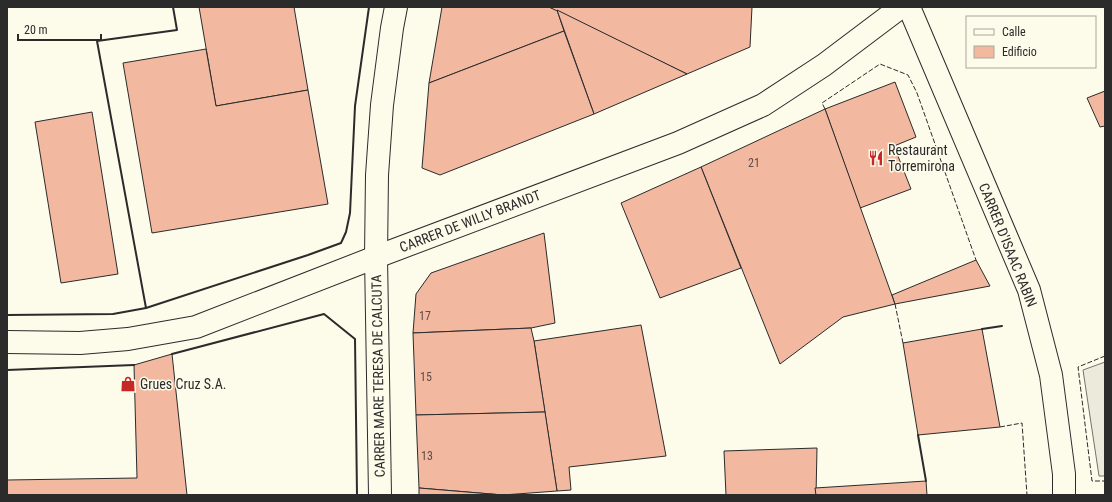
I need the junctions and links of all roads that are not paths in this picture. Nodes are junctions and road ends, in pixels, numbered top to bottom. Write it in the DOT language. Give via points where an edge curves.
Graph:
graph roads {
  1 [pos="396,7"];
  2 [pos="901,7"];
  3 [pos="909,7"];
  4 [pos="376,257"];
  5 [pos="7,342"];
  6 [pos="380,495"];
  7 [pos="1064,495"];
  1 -- 4 [label="street, CARRER MARE TERESA DE CALCUTA" via="382,105 377,175"];
  2 -- 4 [label="street, CARRER DE WILLY BRANDT" via="824,65 763,105 678,143"];
  3 -- 7 [label="street, CARRER D'ISAAC RABIN" via="1029,290 1051,375 1064,474"];
  4 -- 5 [label="street, CARRER DE WILLY BRANDT" via="196,327 128,339 80,343"];
  4 -- 6 [label="street, CARRER MARE TERESA DE CALCUTA"];
}
